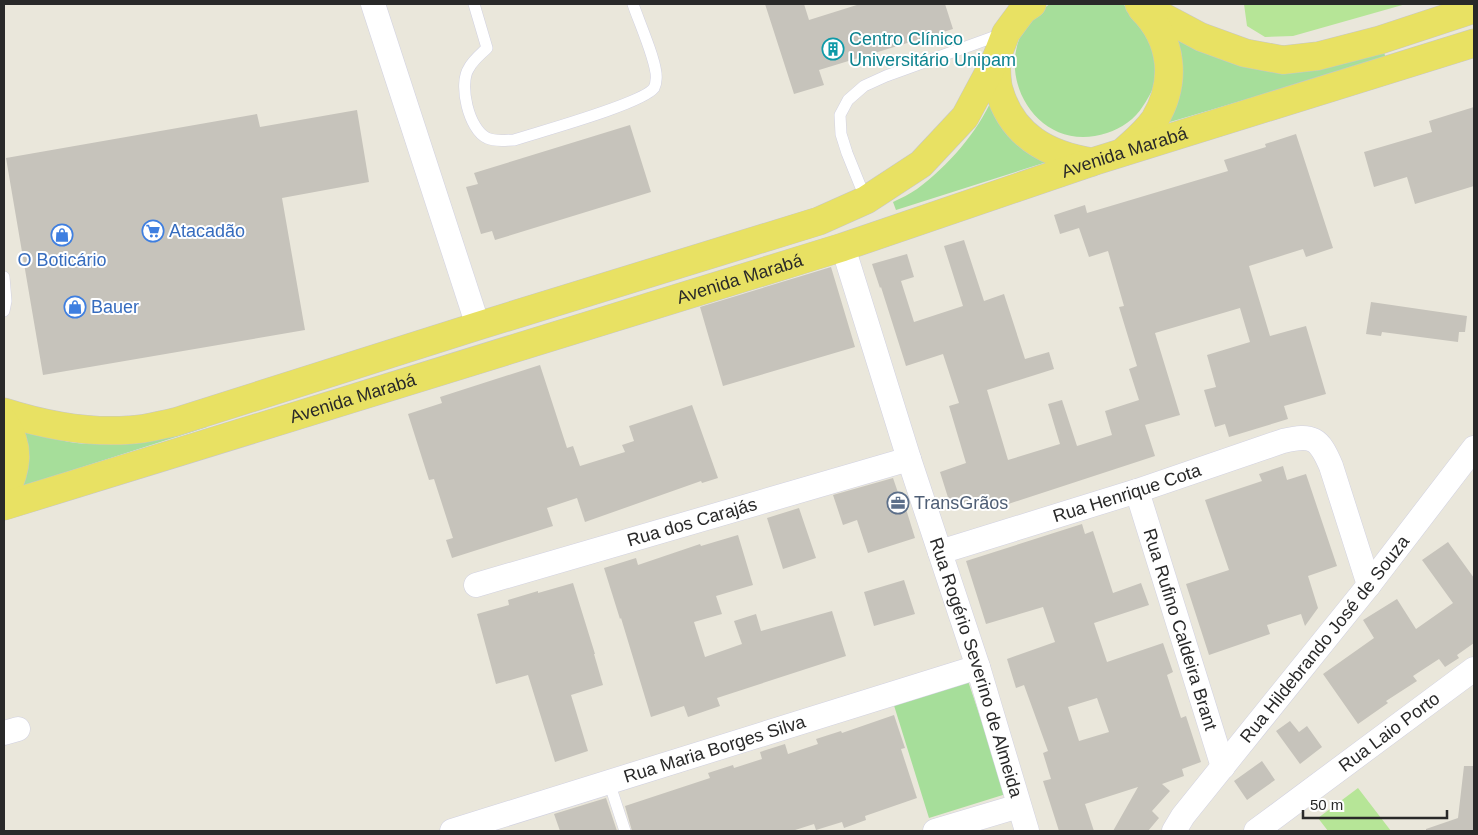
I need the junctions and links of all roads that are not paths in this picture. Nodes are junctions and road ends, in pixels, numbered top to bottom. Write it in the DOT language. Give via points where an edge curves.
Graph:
graph roads {
  1 [pos="373,4"];
  2 [pos="475,4"];
  3 [pos="633,4"];
  4 [pos="1032,4"];
  5 [pos="1138,4"];
  6 [pos="1474,9"];
  7 [pos="1006,33"];
  8 [pos="1474,43"];
  9 [pos="996,59"];
  10 [pos="1122,153"];
  11 [pos="1092,162"];
  12 [pos="866,200"];
  13 [pos="843,247"];
  14 [pos="4,277"];
  15 [pos="4,312"];
  16 [pos="478,326"];
  17 [pos="4,412"];
  18 [pos="4,422"];
  19 [pos="1474,448"];
  20 [pos="908,459"];
  21 [pos="1137,492"];
  22 [pos="4,495"];
  23 [pos="4,506"];
  24 [pos="940,552"];
  25 [pos="476,584"];
  26 [pos="1369,585"];
  27 [pos="978,667"];
  28 [pos="1474,669"];
  29 [pos="1223,767"];
  30 [pos="609,782"];
  31 [pos="1019,806"];
  32 [pos="452,831"];
  33 [pos="625,831"];
  34 [pos="935,831"];
  35 [pos="1027,831"];
  36 [pos="1174,831"];
  37 [pos="1256,831"];
  1 -- 16 [label="street"];
  2 -- 3 [label="lane" via="487,48 468,68 464,86 468,108 477,129 487,138 499,141 514,140 621,105 654,88 654,65"];
  4 -- 7 [label="main road, Avenida Marabá" via="1022,10"];
  5 -- 6 [label="main road" via="1201,37 1245,53 1283,60 1318,56 1380,40"];
  5 -- 10 [label="main road" via="1153,20 1165,44 1170,70 1166,96 1154,120"];
  7 -- 9 [label="main road, Avenida Marabá"];
  7 -- 12 [label="lane" via="886,76 864,86 848,100 840,115 841,134"];
  8 -- 10 [label="main road, Avenida Marabá"];
  9 -- 11 [label="main road" via="999,89 1010,116 1029,138 1072,159"];
  9 -- 12 [label="main road, Avenida Marabá" via="965,117 921,164"];
  10 -- 11 [label="main road, Avenida Marabá"];
  11 -- 13 [label="main road, Avenida Marabá"];
  12 -- 16 [label="main road, Avenida Marabá" via="819,221"];
  13 -- 20 [label="street, Rua Rogério Severino de Almeida"];
  13 -- 23 [label="main road, Avenida Marabá"];
  14 -- 15 [label="lane"];
  16 -- 17 [label="main road, Avenida Marabá" via="175,422 131,430 93,431 40,423"];
  18 -- 22 [label="main road" via="15,446 15,464"];
  19 -- 26 [label="street, Rua Hildebrando José de Souza"];
  20 -- 24 [label="street, Rua Rogério Severino de Almeida"];
  20 -- 25 [label="street, Rua dos Carajás"];
  21 -- 24 [label="street, Rua Henrique Cota"];
  21 -- 26 [label="street, Rua Henrique Cota" via="1283,441 1300,437 1315,440 1331,466"];
  21 -- 29 [label="street, Rua Rufino Caldeira Brant"];
  24 -- 27 [label="street, Rua Rogério Severino de Almeida"];
  26 -- 29 [label="street, Rua Hildebrando José de Souza"];
  27 -- 30 [label="street, Rua Maria Borges Silva"];
  27 -- 31 [label="street, Rua Rogério Severino de Almeida"];
  28 -- 37 [label="street, Rua Laio Porto"];
  29 -- 36 [label="street, Rua Hildebrando José de Souza"];
  30 -- 32 [label="street, Rua Maria Borges Silva"];
  30 -- 33 [label="lane"];
  31 -- 34 [label="street"];
  31 -- 35 [label="street, Rua Rogério Severino de Almeida"];
}
